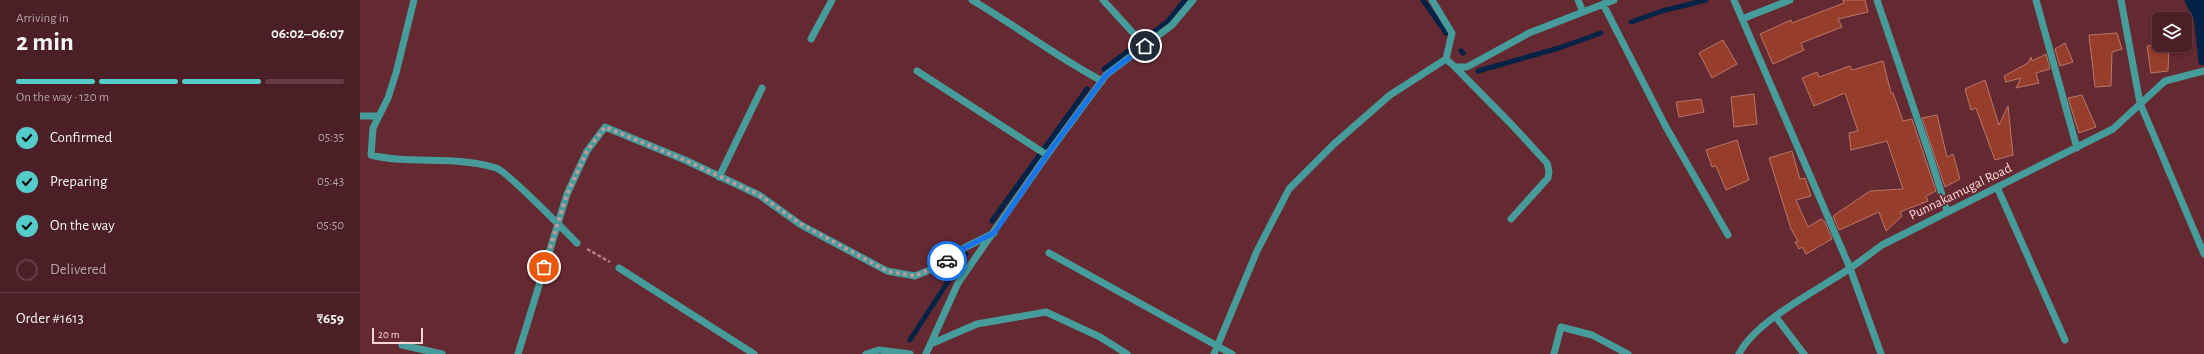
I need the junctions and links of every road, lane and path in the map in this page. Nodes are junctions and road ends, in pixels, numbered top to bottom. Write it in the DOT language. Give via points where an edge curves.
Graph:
graph roads {
  1 [pos="414,0"];
  2 [pos="832,0"];
  3 [pos="972,0"];
  4 [pos="1103,0"];
  5 [pos="1193,0"];
  6 [pos="1432,0"];
  7 [pos="1578,0"];
  8 [pos="1614,0"];
  9 [pos="1734,0"];
  10 [pos="1790,0"];
  11 [pos="1877,0"];
  12 [pos="2036,0"];
  13 [pos="2120,0"];
  14 [pos="1603,4"];
  15 [pos="1582,12"];
  16 [pos="1742,19"];
  17 [pos="810,39"];
  18 [pos="1145,46"];
  19 [pos="1446,59"];
  20 [pos="1454,67"];
  21 [pos="917,70"];
  22 [pos="2204,71"];
  23 [pos="1102,81"];
  24 [pos="762,88"];
  25 [pos="2140,103"];
  26 [pos="360,116"];
  27 [pos="378,116"];
  28 [pos="2077,148"];
  29 [pos="1047,155"];
  30 [pos="719,177"];
  31 [pos="1997,187"];
  32 [pos="1947,211"];
  33 [pos="1511,219"];
  34 [pos="557,224"];
  35 [pos="994,233"];
  36 [pos="1728,235"];
  37 [pos="577,243"];
  38 [pos="1049,253"];
  39 [pos="2204,254"];
  40 [pos="619,268"];
  41 [pos="1850,268"];
  42 [pos="1776,317"];
  43 [pos="2065,340"];
  44 [pos="933,343"];
  45 [pos="402,345"];
  46 [pos="1218,345"];
  47 [pos="442,354"];
  48 [pos="518,354"];
  49 [pos="754,354"];
  50 [pos="866,354"];
  51 [pos="910,354"];
  52 [pos="926,354"];
  53 [pos="1127,354"];
  54 [pos="1214,354"];
  55 [pos="1232,354"];
  56 [pos="1554,354"];
  57 [pos="1628,354"];
  58 [pos="1739,354"];
  59 [pos="1804,354"];
  60 [pos="1881,354"];
  1 -- 27 [label="street" via="396,74 388,98"];
  2 -- 17 [label="street"];
  3 -- 23 [label="street" via="1017,27 1069,64"];
  4 -- 18 [label="street"];
  5 -- 18 [label="street" via="1172,25"];
  6 -- 19 [label="street" via="1452,33"];
  7 -- 15 [label="street"];
  8 -- 14 [label="street"];
  9 -- 16 [label="street"];
  10 -- 16 [label="street"];
  11 -- 32 [label="street"];
  12 -- 28 [label="street"];
  13 -- 25 [label="street"];
  14 -- 15 [label="street"];
  14 -- 36 [label="street" via="1666,127"];
  15 -- 20 [label="street" via="1529,33 1466,67"];
  16 -- 41 [label="street"];
  18 -- 23 [label="street" via="1106,75"];
  19 -- 20 [label="street"];
  19 -- 46 [label="street" via="1390,95 1334,144 1289,189 1257,251"];
  20 -- 33 [label="street" via="1547,163 1548,178"];
  21 -- 29 [label="street"];
  22 -- 25 [label="street, Punnakamugal Road" via="2165,81"];
  23 -- 29 [label="street"];
  24 -- 30 [label="street"];
  25 -- 28 [label="street, Punnakamugal Road" via="2113,129"];
  25 -- 39 [label="street"];
  26 -- 27 [label="street"];
  27 -- 34 [label="street" via="373,128 371,155 388,159 449,160 498,168"];
  28 -- 31 [label="street, Punnakamugal Road"];
  29 -- 35 [label="street"];
  30 -- 34 [label="street" via="605,127 587,151 567,194"];
  30 -- 35 [label="street" via="759,195 801,224 887,271 915,276 942,265 964,248"];
  31 -- 32 [label="street, Punnakamugal Road"];
  31 -- 43 [label="street"];
  32 -- 41 [label="street, Punnakamugal Road" via="1882,245"];
  34 -- 37 [label="street"];
  34 -- 48 [label="street"];
  35 -- 44 [label="street" via="958,283"];
  37 -- 40 [label="path"];
  38 -- 46 [label="street"];
  40 -- 49 [label="street"];
  41 -- 42 [label="street, Punnakamugal Road"];
  41 -- 60 [label="street"];
  42 -- 58 [label="street, Punnakamugal Road" via="1745,342"];
  42 -- 59 [label="street"];
  44 -- 52 [label="street"];
  44 -- 53 [label="street" via="977,324 1046,312 1100,337"];
  45 -- 47 [label="street"];
  46 -- 54 [label="street"];
  46 -- 55 [label="street"];
  50 -- 51 [label="street" via="879,350"];
  56 -- 57 [label="street" via="1561,327 1592,335"];
}
